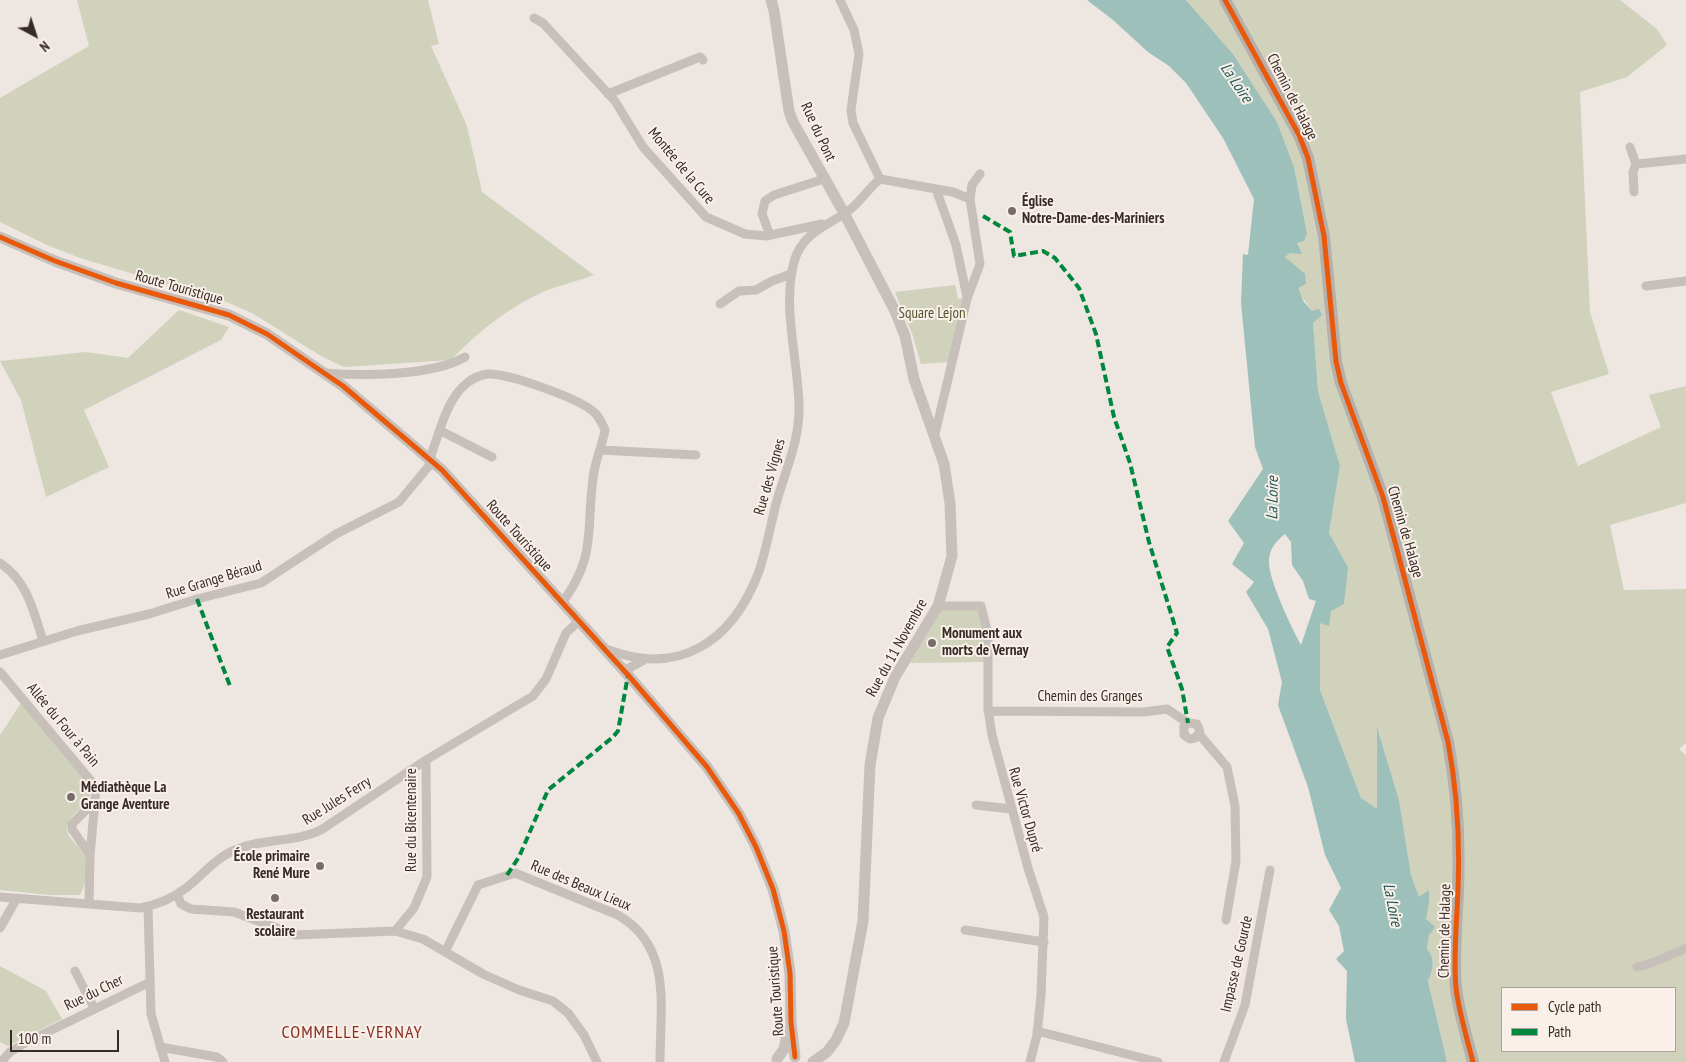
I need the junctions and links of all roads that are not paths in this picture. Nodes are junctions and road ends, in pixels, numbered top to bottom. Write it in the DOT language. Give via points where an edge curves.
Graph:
graph roads {
  1 [pos="770,0"];
  2 [pos="840,0"];
  3 [pos="1225,0"];
  4 [pos="534,18"];
  5 [pos="703,60"];
  6 [pos="608,94"];
  7 [pos="1630,147"];
  8 [pos="1686,159"];
  9 [pos="1636,164"];
  10 [pos="980,174"];
  11 [pos="824,179"];
  12 [pos="880,180"];
  13 [pos="936,189"];
  14 [pos="1634,192"];
  15 [pos="970,199"];
  16 [pos="844,213"];
  17 [pos="825,223"];
  18 [pos="770,235"];
  19 [pos="0,237"];
  20 [pos="791,274"];
  21 [pos="1686,281"];
  22 [pos="1646,286"];
  23 [pos="967,299"];
  24 [pos="720,304"];
  25 [pos="465,357"];
  26 [pos="324,373"];
  27 [pos="441,431"];
  28 [pos="935,434"];
  29 [pos="600,450"];
  30 [pos="696,455"];
  31 [pos="492,457"];
  32 [pos="432,460"];
  33 [pos="0,563"];
  34 [pos="562,603"];
  35 [pos="938,606"];
  36 [pos="579,621"];
  37 [pos="43,641"];
  38 [pos="603,648"];
  39 [pos="0,655"];
  40 [pos="644,660"];
  41 [pos="0,672"];
  42 [pos="628,675"];
  43 [pos="988,710"];
  44 [pos="1188,723"];
  45 [pos="1199,734"];
  46 [pos="426,760"];
  47 [pos="95,801"];
  48 [pos="976,805"];
  49 [pos="1011,809"];
  50 [pos="90,855"];
  51 [pos="1270,870"];
  52 [pos="177,894"];
  53 [pos="0,898"];
  54 [pos="17,898"];
  55 [pos="89,904"];
  56 [pos="148,906"];
  57 [pos="1226,920"];
  58 [pos="0,928"];
  59 [pos="965,930"];
  60 [pos="395,931"];
  61 [pos="1044,942"];
  62 [pos="1686,948"];
  63 [pos="444,952"];
  64 [pos="1637,967"];
  65 [pos="75,971"];
  66 [pos="150,982"];
  67 [pos="94,1008"];
  68 [pos="791,1022"];
  69 [pos="1037,1031"];
  70 [pos="160,1047"];
  71 [pos="827,1052"];
  72 [pos="798,1059"];
  73 [pos="776,1061"];
  74 [pos="1,1062"];
  75 [pos="165,1062"];
  76 [pos="223,1062"];
  77 [pos="597,1062"];
  78 [pos="660,1062"];
  79 [pos="813,1062"];
  80 [pos="1030,1062"];
  81 [pos="1158,1062"];
  82 [pos="1224,1062"];
  83 [pos="1473,1062"];
  1 -- 11 [label="street, Rue du Pont" via="789,111"];
  2 -- 12 [label="street" via="854,30 859,54 853,123"];
  3 -- 83 [label="main road, Chemin de Halage" via="1299,135 1308,158 1324,236 1341,383 1383,497 1448,742 1458,809 1456,981"];
  4 -- 6 [label="street, Montée de la Cure" via="543,23"];
  5 -- 6 [label="street" via="700,57"];
  6 -- 18 [label="street, Montée de la Cure" via="644,147 706,217 745,234"];
  7 -- 9 [label="street"];
  8 -- 9 [label="street"];
  9 -- 14 [label="street" via="1632,172"];
  10 -- 15 [label="street" via="972,186"];
  11 -- 16 [label="street, Rue du Pont"];
  11 -- 18 [label="street" via="765,201 762,214"];
  12 -- 13 [label="street"];
  12 -- 16 [label="street, Rue des Vignes"];
  13 -- 15 [label="street"];
  13 -- 23 [label="street" via="956,245"];
  15 -- 23 [label="street" via="980,264"];
  16 -- 17 [label="street, Rue des Vignes"];
  16 -- 28 [label="street, Rue du 11 Novembre" via="902,328 914,379"];
  17 -- 18 [label="street, Montée de la Cure"];
  17 -- 20 [label="street, Rue des Vignes" via="803,244"];
  19 -- 26 [label="street, Route Touristique" via="116,283 229,315 267,334"];
  20 -- 24 [label="street" via="756,290 739,291"];
  20 -- 40 [label="street, Rue des Vignes" via="799,406 796,439 759,572 748,597 717,638 677,656"];
  21 -- 22 [label="street"];
  23 -- 28 [label="street"];
  25 -- 26 [label="street" via="442,368 350,375"];
  26 -- 32 [label="street, Route Touristique"];
  27 -- 29 [label="street, Rue Grange Béraud" via="457,392 473,379 487,374 498,375 515,378 582,404 596,414 605,430"];
  27 -- 31 [label="street"];
  27 -- 32 [label="street, Rue Grange Béraud"];
  28 -- 35 [label="street, Rue du 11 Novembre" via="950,503 952,556"];
  29 -- 30 [label="street"];
  29 -- 34 [label="street, Rue Grange Béraud" via="593,476 588,550 579,576"];
  32 -- 34 [label="street, Route Touristique"];
  32 -- 37 [label="street, Rue Grange Béraud" via="399,502 336,534 261,583"];
  33 -- 37 [label="street" via="13,573 25,591"];
  34 -- 36 [label="street, Route Touristique"];
  35 -- 43 [label="street, Rue Victor Dupré" via="981,606 988,634"];
  35 -- 71 [label="street, Rue du 11 Novembre" via="895,677 878,718 870,765 863,921 844,1023"];
  36 -- 38 [label="street, Route Touristique"];
  36 -- 46 [label="street, Rue Jules Ferry" via="566,633 546,679 533,696"];
  37 -- 39 [label="street, Rue Grange Béraud"];
  38 -- 40 [label="street, Rue des Vignes"];
  38 -- 42 [label="street, Route Touristique"];
  40 -- 42 [label="street" via="629,668"];
  41 -- 47 [label="street, Allée du Four à Pain" via="96,787"];
  42 -- 68 [label="street, Route Touristique" via="706,767 739,814 756,847 784,931 790,973"];
  43 -- 44 [label="street, Chemin des Granges" via="1144,712 1163,709"];
  43 -- 49 [label="street, Rue Victor Dupré"];
  44 -- 45 [label="street" via="1198,726"];
  44 -- 45 [label="street" via="1183,729 1185,737 1193,739"];
  45 -- 57 [label="street" via="1227,767 1235,806 1236,861"];
  46 -- 52 [label="street, Rue Jules Ferry" via="321,830 304,838 235,850"];
  46 -- 60 [label="street, Rue du Bicentenaire" via="427,877 414,908"];
  47 -- 50 [label="street, Allée du Four à Pain"];
  47 -- 50 [label="street" via="72,824 72,829"];
  48 -- 49 [label="street"];
  49 -- 61 [label="street, Rue Victor Dupré" via="1044,917"];
  50 -- 55 [label="street"];
  51 -- 82 [label="street, Impasse de Gourde" via="1245,1005"];
  52 -- 56 [label="street, Rue Jules Ferry"];
  52 -- 60 [label="street" via="182,904 191,909 234,912 295,935"];
  53 -- 54 [label="street, Rue Jules Ferry"];
  54 -- 55 [label="street, Rue Jules Ferry"];
  54 -- 58 [label="street"];
  55 -- 56 [label="street, Rue Jules Ferry"];
  56 -- 66 [label="street"];
  59 -- 61 [label="street"];
  60 -- 63 [label="street" via="423,939"];
  61 -- 69 [label="street, Rue Victor Dupré"];
  62 -- 64 [label="street"];
  63 -- 77 [label="street" via="483,974 553,1001 568,1013 584,1035"];
  63 -- 78 [label="street, Rue des Beaux Lieux" via="478,885 515,873 618,915 632,923 646,938 659,971"];
  65 -- 67 [label="street"];
  66 -- 67 [label="street, Rue du Cher"];
  66 -- 70 [label="street" via="151,1014"];
  67 -- 74 [label="street, Rue du Cher" via="16,1048"];
  68 -- 72 [label="street, Route Touristique"];
  68 -- 73 [label="street, Route Touristique" via="784,1049"];
  69 -- 80 [label="street, Rue Victor Dupré"];
  69 -- 81 [label="street"];
  70 -- 75 [label="street"];
  70 -- 76 [label="street" via="217,1057"];
  71 -- 72 [label="street"];
  71 -- 79 [label="street, Rue du 11 Novembre"];
  72 -- 73 [label="street" via="786,1055"];
}
